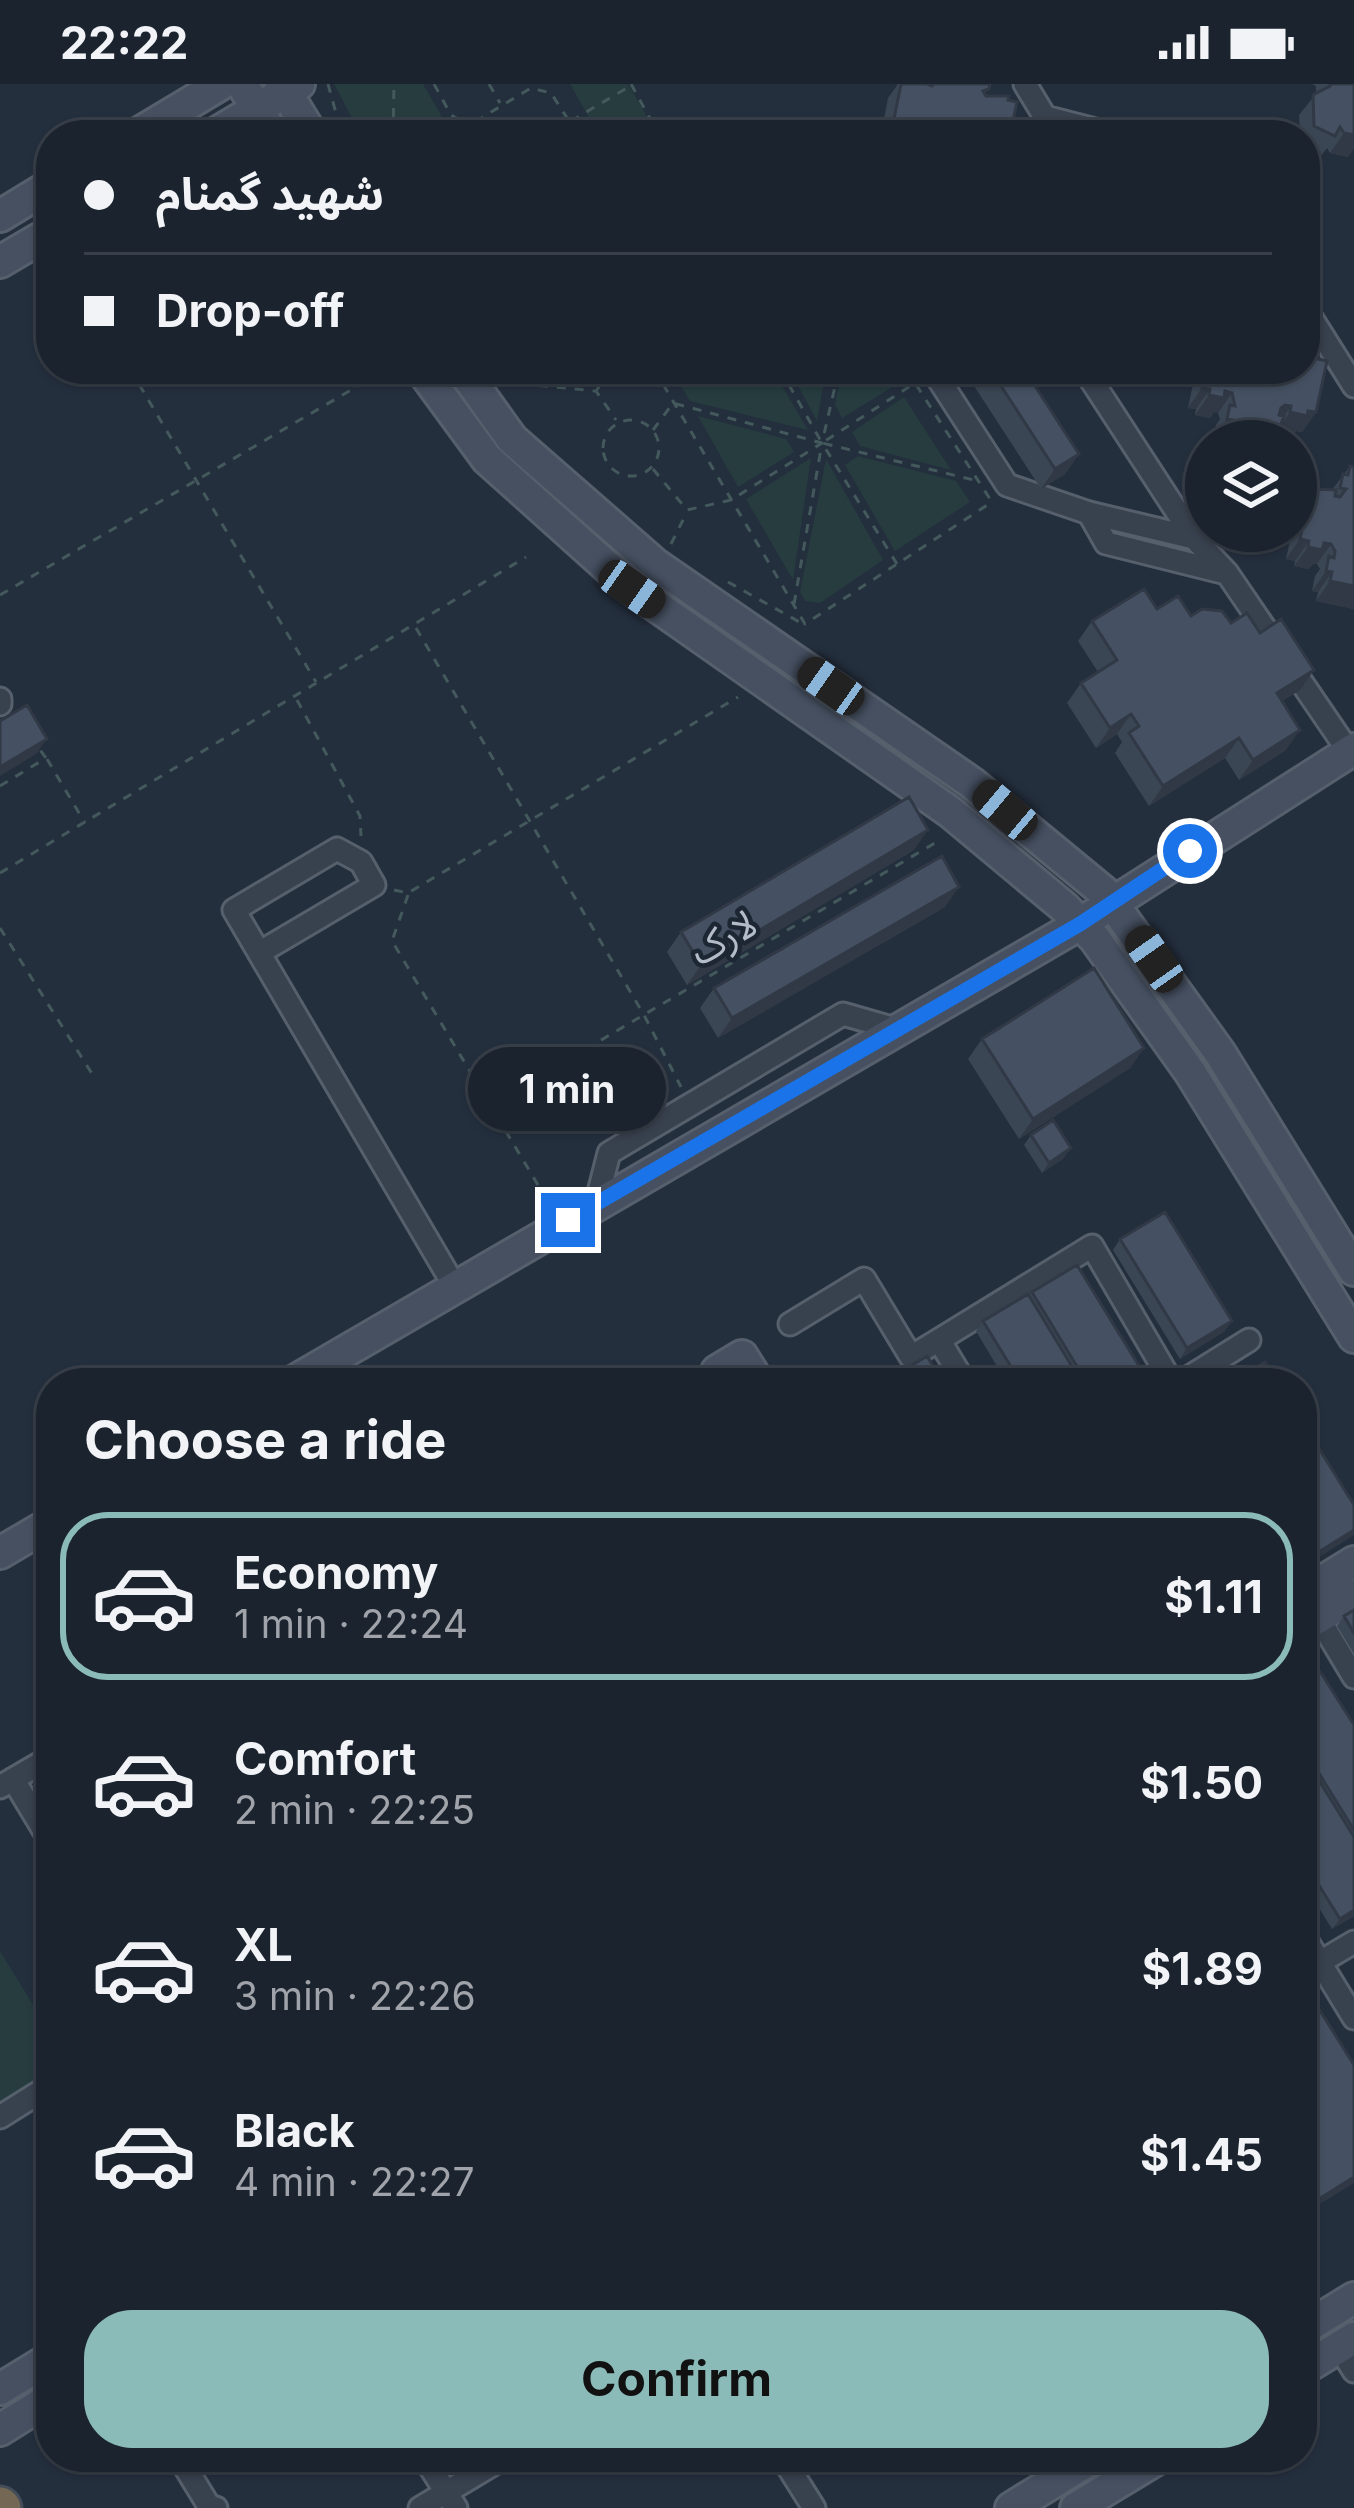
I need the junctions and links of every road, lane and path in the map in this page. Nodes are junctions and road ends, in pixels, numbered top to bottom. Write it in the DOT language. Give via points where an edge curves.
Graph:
graph roads {
  1 [pos="221,84"];
  2 [pos="328,84"];
  3 [pos="394,84"];
  4 [pos="434,84"];
  5 [pos="489,84"];
  6 [pos="557,84"];
  7 [pos="1025,84"];
  8 [pos="632,85"];
  9 [pos="289,87"];
  10 [pos="551,93"];
  11 [pos="501,104"];
  12 [pos="257,109"];
  13 [pos="161,120"];
  14 [pos="305,120"];
  15 [pos="340,120"];
  16 [pos="393,120"];
  17 [pos="459,120"];
  18 [pos="477,120"];
  19 [pos="569,120"];
  20 [pos="573,120"];
  21 [pos="652,120"];
  22 [pos="1056,120"];
  23 [pos="36,194"];
  24 [pos="0,216"];
  25 [pos="36,241"];
  26 [pos="0,262"];
  27 [pos="1320,332"];
  28 [pos="139,384"];
  29 [pos="361,384"];
  30 [pos="432,384"];
  31 [pos="473,384"];
  32 [pos="500,384"];
  33 [pos="527,384"];
  34 [pos="600,384"];
  35 [pos="663,384"];
  36 [pos="789,384"];
  37 [pos="835,384"];
  38 [pos="912,384"];
  39 [pos="928,384"];
  40 [pos="930,384"];
  41 [pos="1094,384"];
  42 [pos="1354,386"];
  43 [pos="596,391"];
  44 [pos="512,399"];
  45 [pos="674,403"];
  46 [pos="617,422"];
  47 [pos="653,430"];
  48 [pos="822,443"];
  49 [pos="652,469"];
  50 [pos="196,480"];
  51 [pos="979,482"];
  52 [pos="731,500"];
  53 [pos="687,510"];
  54 [pos="1089,513"];
  55 [pos="1185,524"];
  56 [pos="1185,536"];
  57 [pos="671,544"];
  58 [pos="1207,552"];
  59 [pos="526,557"];
  60 [pos="898,566"];
  61 [pos="1227,573"];
  62 [pos="725,580"];
  63 [pos="0,595"];
  64 [pos="794,605"];
  65 [pos="805,624"];
  66 [pos="414,625"];
  67 [pos="764,682"];
  68 [pos="316,684"];
  69 [pos="295,697"];
  70 [pos="32,740"];
  71 [pos="1352,751"];
  72 [pos="46,758"];
  73 [pos="0,786"];
  74 [pos="531,820"];
  75 [pos="86,824"];
  76 [pos="966,825"];
  77 [pos="361,862"];
  78 [pos="0,873"];
  79 [pos="374,885"];
  80 [pos="408,893"];
  81 [pos="1111,901"];
  82 [pos="1080,924"];
  83 [pos="0,928"];
  84 [pos="259,953"];
  85 [pos="644,1015"];
  86 [pos="895,1029"];
  87 [pos="96,1079"];
  88 [pos="508,1095"];
  89 [pos="690,1105"];
  90 [pos="538,1185"];
  91 [pos="596,1204"];
  92 [pos="1354,1270"];
  93 [pos="455,1287"];
  94 [pos="790,1324"];
  95 [pos="1354,1336"];
  96 [pos="939,1340"];
  97 [pos="1250,1340"];
  98 [pos="317,1368"];
  99 [pos="722,1368"];
  100 [pos="750,1368"];
  101 [pos="956,1368"];
  102 [pos="1167,1368"];
  103 [pos="1202,1368"];
  104 [pos="36,1532"];
  105 [pos="0,1553"];
  106 [pos="1354,1562"];
  107 [pos="1354,1596"];
  108 [pos="1317,1602"];
  109 [pos="1317,1609"];
  110 [pos="1317,1627"];
  111 [pos="1354,1677"];
  112 [pos="36,1766"];
  113 [pos="6,1784"];
  114 [pos="36,1823"];
  115 [pos="1354,1942"];
  116 [pos="1317,1964"];
  117 [pos="1317,1975"];
  118 [pos="1354,2018"];
  119 [pos="36,2094"];
  120 [pos="0,2117"];
  121 [pos="1354,2298"];
  122 [pos="1317,2320"];
  123 [pos="1317,2328"];
  124 [pos="1349,2352"];
  125 [pos="1317,2364"];
  126 [pos="36,2367"];
  127 [pos="0,2389"];
  128 [pos="36,2407"];
  129 [pos="0,2430"];
  130 [pos="187,2472"];
  131 [pos="433,2472"];
  132 [pos="486,2472"];
  133 [pos="791,2472"];
  134 [pos="1070,2472"];
  135 [pos="1135,2472"];
  136 [pos="451,2500"];
  137 [pos="216,2508"];
  138 [pos="420,2508"];
  139 [pos="814,2508"];
  140 [pos="1011,2508"];
  141 [pos="1076,2508"];
  1 -- 13 [label="street"];
  2 -- 15 [label="path"];
  3 -- 16 [label="path"];
  4 -- 17 [label="path"];
  5 -- 11 [label="path"];
  6 -- 10 [label="path"];
  7 -- 22 [label="street" via="1045,117"];
  8 -- 20 [label="path"];
  8 -- 21 [label="path"];
  9 -- 12 [label="street"];
  9 -- 14 [label="street"];
  10 -- 11 [label="path" via="531,88"];
  10 -- 19 [label="path"];
  11 -- 18 [label="path"];
  23 -- 24 [label="street"];
  25 -- 26 [label="street"];
  27 -- 42 [label="street"];
  28 -- 50 [label="path"];
  29 -- 50 [label="path"];
  30 -- 67 [label="street" via="487,459 632,589"];
  31 -- 81 [label="street" via="512,439 655,564 972,783"];
  32 -- 44 [label="path"];
  33 -- 43 [label="path"];
  34 -- 43 [label="path"];
  35 -- 45 [label="path"];
  36 -- 48 [label="path"];
  37 -- 48 [label="path"];
  38 -- 48 [label="path"];
  39 -- 51 [label="path"];
  40 -- 54 [label="street" via="1007,485"];
  41 -- 55 [label="street"];
  43 -- 46 [label="path"];
  45 -- 47 [label="path"];
  45 -- 48 [label="path"];
  45 -- 52 [label="path"];
  46 -- 47 [label="path" via="634,419"];
  46 -- 49 [label="path" via="604,437 614,472"];
  47 -- 49 [label="path" via="659,452"];
  48 -- 51 [label="path"];
  48 -- 52 [label="path"];
  48 -- 60 [label="path"];
  48 -- 64 [label="path"];
  49 -- 53 [label="path"];
  50 -- 63 [label="path"];
  50 -- 68 [label="path"];
  51 -- 60 [label="path" via="992,502"];
  52 -- 53 [label="path"];
  52 -- 64 [label="path"];
  53 -- 57 [label="path"];
  54 -- 56 [label="street"];
  54 -- 61 [label="street" via="1106,543"];
  58 -- 61 [label="street"];
  59 -- 66 [label="path"];
  60 -- 65 [label="path"];
  61 -- 71 [label="street"];
  62 -- 65 [label="path"];
  64 -- 65 [label="path"];
  66 -- 68 [label="path"];
  66 -- 74 [label="path"];
  67 -- 74 [label="path"];
  67 -- 76 [label="street"];
  68 -- 69 [label="path"];
  69 -- 75 [label="path"];
  69 -- 77 [label="path" via="360,816"];
  70 -- 72 [label="path"];
  71 -- 81 [label="street"];
  72 -- 73 [label="path"];
  72 -- 75 [label="path"];
  74 -- 80 [label="path"];
  74 -- 85 [label="path"];
  75 -- 78 [label="path"];
  76 -- 82 [label="street"];
  76 -- 85 [label="path, لارک"];
  77 -- 79 [label="street"];
  77 -- 84 [label="street" via="338,849 234,910"];
  79 -- 80 [label="path"];
  79 -- 84 [label="street"];
  80 -- 90 [label="path" via="392,941"];
  81 -- 82 [label="street"];
  81 -- 92 [label="street" via="1220,1053"];
  82 -- 86 [label="street"];
  82 -- 95 [label="street" via="1190,1072"];
  83 -- 87 [label="path"];
  84 -- 93 [label="street"];
  85 -- 88 [label="path, لارک"];
  85 -- 89 [label="path"];
  86 -- 89 [label="street" via="843,1014"];
  86 -- 91 [label="street"];
  89 -- 91 [label="street" via="609,1153"];
  91 -- 93 [label="street"];
  93 -- 98 [label="street"];
  94 -- 96 [label="street" via="864,1279 911,1357"];
  96 -- 101 [label="street"];
  96 -- 102 [label="street" via="1092,1246"];
  97 -- 103 [label="street"];
  99 -- 100 [label="street" via="742,1356"];
  104 -- 105 [label="street"];
  106 -- 108 [label="street"];
  107 -- 109 [label="street"];
  110 -- 111 [label="street"];
  112 -- 113 [label="street"];
  113 -- 114 [label="street"];
  115 -- 116 [label="street"];
  117 -- 118 [label="street"];
  119 -- 120 [label="street"];
  121 -- 122 [label="street"];
  123 -- 124 [label="street"];
  124 -- 125 [label="street"];
  126 -- 127 [label="street"];
  128 -- 129 [label="street"];
  130 -- 137 [label="street"];
  131 -- 136 [label="street"];
  132 -- 136 [label="street"];
  133 -- 139 [label="street"];
  134 -- 140 [label="street"];
  135 -- 141 [label="street"];
  136 -- 138 [label="street"];
}
